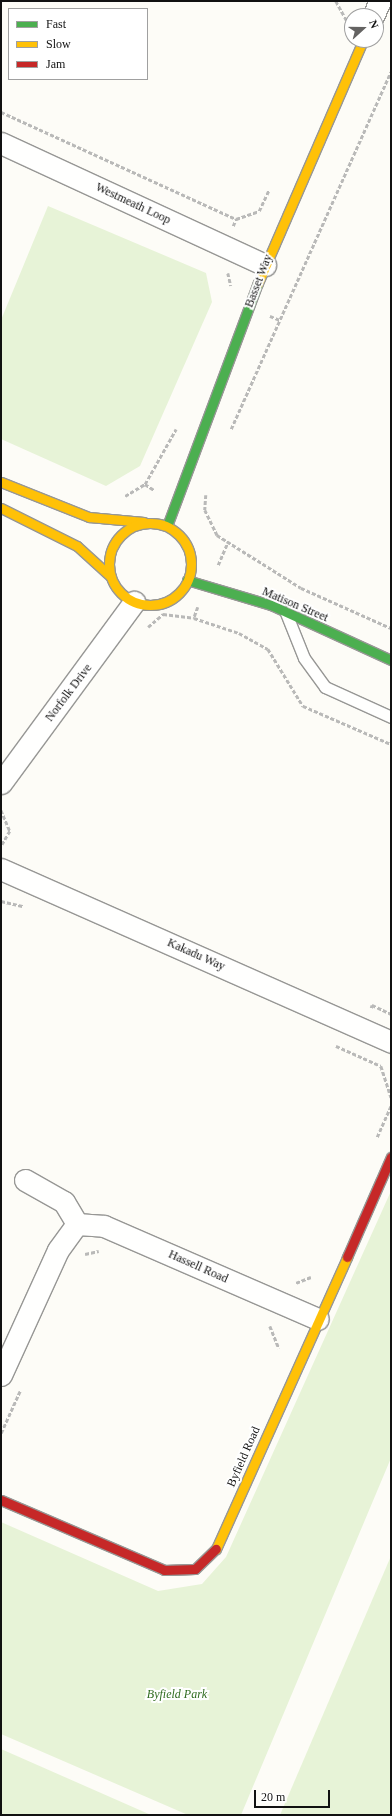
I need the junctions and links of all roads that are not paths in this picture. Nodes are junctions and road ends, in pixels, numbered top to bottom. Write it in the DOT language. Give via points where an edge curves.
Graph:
graph roads {
  1 [pos="360,48"];
  2 [pos="1,143"];
  3 [pos="265,265"];
  4 [pos="1,482"];
  5 [pos="1,508"];
  6 [pos="144,522"];
  7 [pos="167,526"];
  8 [pos="110,576"];
  9 [pos="187,580"];
  10 [pos="134,602"];
  11 [pos="286,613"];
  12 [pos="391,660"];
  13 [pos="391,717"];
  14 [pos="1,783"];
  15 [pos="1,869"];
  16 [pos="391,1042"];
  17 [pos="391,1157"];
  18 [pos="25,1180"];
  19 [pos="77,1224"];
  20 [pos="318,1319"];
  21 [pos="1,1375"];
  22 [pos="1,1500"];
  1 -- 3 [label="street, Basset Way"];
  2 -- 3 [label="street, Westmeath Loop"];
  3 -- 7 [label="street, Basset Way"];
  4 -- 6 [label="street" via="89,517"];
  5 -- 8 [label="street" via="77,546"];
  6 -- 7 [label="street"];
  6 -- 8 [label="street" via="119,535 108,561"];
  7 -- 9 [label="street" via="185,542 190,556"];
  8 -- 10 [label="street" via="122,594"];
  9 -- 10 [label="street" via="175,596 162,603"];
  9 -- 11 [label="street, Matison Street"];
  10 -- 14 [label="street, Norfolk Drive"];
  11 -- 12 [label="street, Matison Street"];
  11 -- 13 [label="lane" via="304,658 326,687"];
  15 -- 16 [label="street, Kakadu Way"];
  17 -- 20 [label="street, Byfield Road"];
  18 -- 19 [label="street" via="64,1202"];
  19 -- 20 [label="street, Hassell Road" via="104,1226"];
  19 -- 21 [label="street" via="58,1250"];
  20 -- 22 [label="street, Byfield Road" via="218,1547 195,1569 164,1570"];
}
